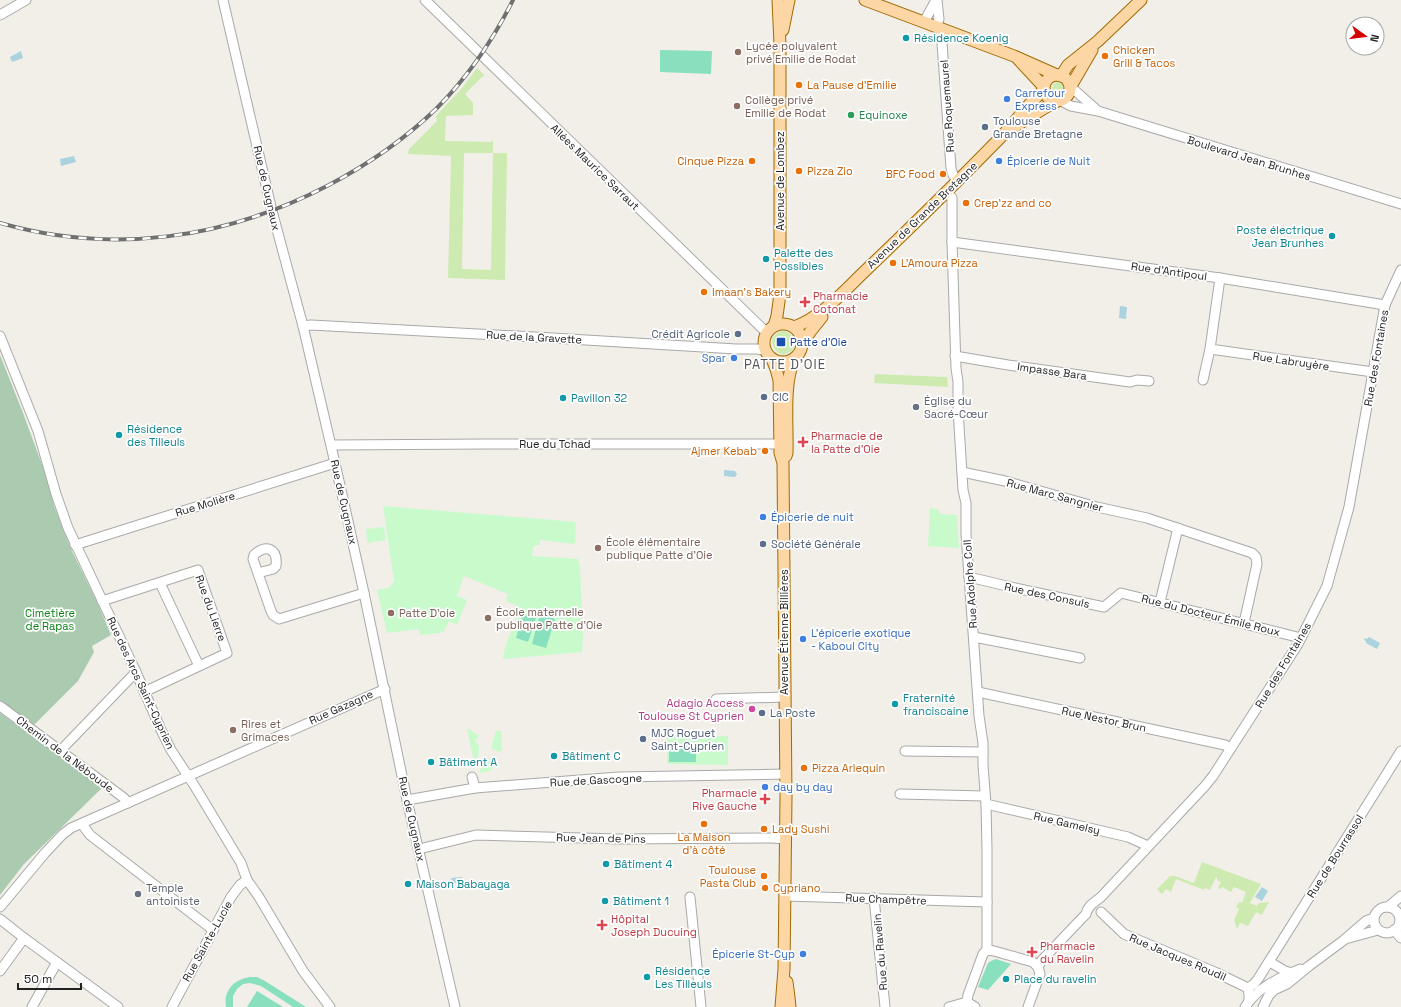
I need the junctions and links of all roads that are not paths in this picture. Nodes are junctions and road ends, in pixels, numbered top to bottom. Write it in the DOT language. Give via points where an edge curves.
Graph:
graph roads {
  1 [pos="26,0"];
  2 [pos="223,0"];
  3 [pos="425,0"];
  4 [pos="778,0"];
  5 [pos="789,0"];
  6 [pos="865,0"];
  7 [pos="937,0"];
  8 [pos="1141,0"];
  9 [pos="0,15"];
  10 [pos="924,22"];
  11 [pos="939,28"];
  12 [pos="1098,41"];
  13 [pos="780,45"];
  14 [pos="1014,56"];
  15 [pos="1059,75"];
  16 [pos="1071,86"];
  17 [pos="1044,89"];
  18 [pos="1059,101"];
  19 [pos="1098,111"];
  20 [pos="1008,130"];
  21 [pos="958,181"];
  22 [pos="943,196"];
  23 [pos="1401,204"];
  24 [pos="952,242"];
  25 [pos="1401,270"];
  26 [pos="1220,278"];
  27 [pos="780,294"];
  28 [pos="836,299"];
  29 [pos="1385,305"];
  30 [pos="303,326"];
  31 [pos="793,327"];
  32 [pos="770,329"];
  33 [pos="1,340"];
  34 [pos="802,345"];
  35 [pos="1210,349"];
  36 [pos="768,355"];
  37 [pos="955,356"];
  38 [pos="794,360"];
  39 [pos="1373,372"];
  40 [pos="1203,380"];
  41 [pos="1149,382"];
  42 [pos="780,444"];
  43 [pos="331,445"];
  44 [pos="335,463"];
  45 [pos="783,463"];
  46 [pos="962,472"];
  47 [pos="1178,528"];
  48 [pos="75,545"];
  49 [pos="258,573"];
  50 [pos="969,577"];
  51 [pos="160,583"];
  52 [pos="364,593"];
  53 [pos="1121,593"];
  54 [pos="102,601"];
  55 [pos="1160,602"];
  56 [pos="1244,623"];
  57 [pos="974,636"];
  58 [pos="1301,638"];
  59 [pos="1080,658"];
  60 [pos="198,666"];
  61 [pos="136,672"];
  62 [pos="385,688"];
  63 [pos="144,692"];
  64 [pos="978,692"];
  65 [pos="785,697"];
  66 [pos="716,700"];
  67 [pos="0,706"];
  68 [pos="1231,748"];
  69 [pos="60,751"];
  70 [pos="905,751"];
  71 [pos="1401,751"];
  72 [pos="983,752"];
  73 [pos="786,774"];
  74 [pos="188,776"];
  75 [pos="472,777"];
  76 [pos="475,788"];
  77 [pos="900,794"];
  78 [pos="407,800"];
  79 [pos="985,800"];
  80 [pos="128,803"];
  81 [pos="82,824"];
  82 [pos="785,839"];
  83 [pos="1148,846"];
  84 [pos="419,849"];
  85 [pos="247,880"];
  86 [pos="785,896"];
  87 [pos="1401,896"];
  88 [pos="690,897"];
  89 [pos="1101,897"];
  90 [pos="874,898"];
  91 [pos="987,902"];
  92 [pos="1388,906"];
  93 [pos="0,907"];
  94 [pos="1101,912"];
  95 [pos="1400,912"];
  96 [pos="1086,914"];
  97 [pos="1374,918"];
  98 [pos="0,919"];
  99 [pos="213,930"];
  100 [pos="1378,930"];
  101 [pos="1394,930"];
  102 [pos="24,938"];
  103 [pos="1401,938"];
  104 [pos="1344,940"];
  105 [pos="987,950"];
  106 [pos="57,962"];
  107 [pos="1270,962"];
  108 [pos="1309,966"];
  109 [pos="1038,967"];
  110 [pos="784,969"];
  111 [pos="0,971"];
  112 [pos="1293,973"];
  113 [pos="1248,988"];
  114 [pos="1247,1004"];
  115 [pos="971,1005"];
  116 [pos="32,1007"];
  117 [pos="118,1007"];
  118 [pos="172,1007"];
  119 [pos="330,1007"];
  120 [pos="455,1007"];
  121 [pos="701,1007"];
  122 [pos="781,1007"];
  123 [pos="790,1007"];
  124 [pos="885,1007"];
  125 [pos="949,1007"];
  126 [pos="1028,1007"];
  127 [pos="1263,1007"];
  1 -- 9 [label="street"];
  2 -- 30 [label="street, Rue de Cugnaux" via="272,211"];
  3 -- 32 [label="street, Allées Maurice Sarraut" via="748,316"];
  4 -- 13 [label="main road, Avenue de Lombez"];
  5 -- 13 [label="main road, Avenue de Lombez"];
  6 -- 10 [label="main road"];
  7 -- 10 [label="street, Rue Roquemaurel"];
  7 -- 11 [label="street, Rue Roquemaurel"];
  8 -- 12 [label="main road"];
  10 -- 11 [label="main road"];
  11 -- 14 [label="main road"];
  11 -- 21 [label="street, Rue Roquemaurel" via="951,168"];
  12 -- 15 [label="main road"];
  12 -- 16 [label="main road"];
  13 -- 27 [label="main road, Avenue de Lombez"];
  14 -- 15 [label="main road"];
  14 -- 17 [label="main road"];
  15 -- 16 [label="main road" via="1068,80"];
  15 -- 17 [label="main road" via="1048,79"];
  16 -- 18 [label="main road" via="1068,96"];
  16 -- 19 [label="street, Boulevard Jean Brunhes"];
  17 -- 18 [label="main road" via="1047,97"];
  17 -- 20 [label="main road, Avenue de Grande Bretagne"];
  18 -- 19 [label="street, Boulevard Jean Brunhes"];
  18 -- 20 [label="main road, Avenue de Grande Bretagne"];
  19 -- 23 [label="street, Boulevard Jean Brunhes"];
  20 -- 21 [label="main road, Avenue de Grande Bretagne"];
  21 -- 22 [label="main road, Avenue de Grande Bretagne"];
  22 -- 24 [label="street, Rue Adolphe Coll" via="952,198"];
  22 -- 28 [label="main road, Avenue de Grande Bretagne"];
  24 -- 26 [label="street, Rue d'Antipoul"];
  24 -- 37 [label="street, Rue Adolphe Coll"];
  25 -- 29 [label="street, Rue des Fontaines"];
  26 -- 29 [label="street, Rue d'Antipoul"];
  26 -- 35 [label="street"];
  27 -- 31 [label="main road, Avenue de Lombez"];
  27 -- 32 [label="main road, Avenue de Lombez" via="777,316"];
  28 -- 31 [label="main road, Avenue de Grande Bretagne" via="810,321"];
  28 -- 34 [label="main road, Avenue de Grande Bretagne"];
  29 -- 39 [label="street, Rue des Fontaines"];
  30 -- 36 [label="street, Rue de la Gravette" via="757,349"];
  30 -- 43 [label="street, Rue de Cugnaux"];
  31 -- 32 [label="main road" via="783,324"];
  31 -- 34 [label="main road" via="801,335"];
  32 -- 36 [label="main road" via="764,338"];
  33 -- 48 [label="street, Rue des Arcs Saint-Cyprien" via="38,431 61,510"];
  34 -- 38 [label="main road"];
  35 -- 39 [label="street, Rue Labruyère"];
  35 -- 40 [label="street"];
  36 -- 38 [label="main road" via="783,363"];
  36 -- 42 [label="main road, Avenue Étienne Billières" via="779,380"];
  37 -- 41 [label="street, Impasse Bara" via="1122,381"];
  37 -- 46 [label="street, Rue Adolphe Coll"];
  38 -- 45 [label="main road, Avenue Étienne Billières" via="788,374 787,453"];
  39 -- 58 [label="street, Rue des Fontaines" via="1349,507 1331,576"];
  42 -- 43 [label="street, Rue du Tchad"];
  42 -- 45 [label="main road, Avenue Étienne Billières"];
  43 -- 44 [label="street, Rue de Cugnaux"];
  44 -- 48 [label="street, Rue Molière"];
  44 -- 52 [label="street, Rue de Cugnaux"];
  45 -- 65 [label="main road, Avenue Étienne Billières"];
  46 -- 47 [label="street, Rue Marc Sangnier" via="1005,481"];
  46 -- 50 [label="street, Rue Adolphe Coll"];
  47 -- 55 [label="street"];
  47 -- 56 [label="street, Rue Marc Sangnier" via="1252,553 1256,557 1257,564"];
  48 -- 54 [label="street, Rue des Arcs Saint-Cyprien"];
  49 -- 52 [label="street" via="271,611 279,619"];
  50 -- 53 [label="street, Rue des Consuls" via="1104,607"];
  50 -- 57 [label="street, Rue Adolphe Coll"];
  51 -- 54 [label="street, Rue du Lierre"];
  51 -- 60 [label="street"];
  51 -- 60 [label="street, Rue du Lierre" via="198,570 227,654"];
  52 -- 62 [label="street, Rue de Cugnaux"];
  53 -- 55 [label="street, Rue du Docteur Émile Roux"];
  54 -- 61 [label="street, Rue des Arcs Saint-Cyprien"];
  55 -- 56 [label="street, Rue du Docteur Émile Roux"];
  56 -- 58 [label="street, Rue du Docteur Émile Roux"];
  57 -- 59 [label="street"];
  57 -- 64 [label="street, Rue Adolphe Coll"];
  58 -- 68 [label="street, Rue des Fontaines"];
  60 -- 63 [label="street, Rue du Lierre"];
  61 -- 63 [label="street, Rue des Arcs Saint-Cyprien"];
  61 -- 69 [label="street"];
  62 -- 74 [label="street, Rue Gazagne"];
  62 -- 78 [label="street, Rue de Cugnaux"];
  63 -- 74 [label="street, Rue des Arcs Saint-Cyprien" via="171,750"];
  64 -- 68 [label="street, Rue Nestor Brun"];
  64 -- 72 [label="street, Rue Adolphe Coll"];
  65 -- 66 [label="street"];
  65 -- 73 [label="main road, Avenue Étienne Billières"];
  67 -- 69 [label="street, Chemin de la Néboude"];
  68 -- 83 [label="street, Rue des Fontaines" via="1204,786"];
  69 -- 80 [label="street, Chemin de la Néboude"];
  70 -- 72 [label="street"];
  71 -- 107 [label="street, Rue de Bourrassol"];
  72 -- 79 [label="street, Rue Adolphe Coll"];
  73 -- 76 [label="street, Rue de Gascogne" via="619,777"];
  73 -- 82 [label="main road, Avenue Étienne Billières"];
  74 -- 80 [label="street, Rue Gazagne"];
  74 -- 85 [label="street, Rue des Arcs Saint-Cyprien" via="240,863"];
  75 -- 76 [label="street"];
  76 -- 78 [label="street, Rue de Gascogne" via="440,791"];
  77 -- 79 [label="street, Rue Gamelsy"];
  78 -- 84 [label="street, Rue de Cugnaux"];
  79 -- 83 [label="street, Rue Gamelsy" via="1128,837"];
  79 -- 91 [label="street, Rue Adolphe Coll"];
  80 -- 81 [label="street, Rue Gazagne"];
  81 -- 93 [label="street, Rue Gazagne" via="63,834"];
  81 -- 99 [label="street" via="90,835"];
  82 -- 84 [label="street, Rue Jean de Pins" via="476,835"];
  82 -- 86 [label="main road, Avenue Étienne Billières"];
  83 -- 89 [label="street, Rue des Fontaines"];
  84 -- 120 [label="street, Rue de Cugnaux"];
  85 -- 99 [label="street, Rue Sainte-Lucie" via="235,891"];
  85 -- 119 [label="street, Rue des Arcs Saint-Cyprien" via="303,970"];
  86 -- 90 [label="street, Rue Champêtre"];
  86 -- 110 [label="main road, Avenue Étienne Billières"];
  87 -- 92 [label="street"];
  88 -- 121 [label="street"];
  89 -- 94 [label="street"];
  89 -- 96 [label="street, Rue des Fontaines" via="1092,903"];
  90 -- 91 [label="street, Rue Champêtre"];
  90 -- 124 [label="street, Rue du Ravelin"];
  91 -- 105 [label="street, Rue Adolphe Coll"];
  92 -- 95 [label="street"];
  92 -- 97 [label="street" via="1380,908"];
  94 -- 96 [label="street"];
  94 -- 113 [label="street, Rue Jacques Roudil" via="1124,934"];
  95 -- 101 [label="street" via="1399,924"];
  96 -- 109 [label="street, Rue des Fontaines"];
  97 -- 100 [label="street"];
  97 -- 104 [label="street" via="1366,921"];
  98 -- 102 [label="street"];
  99 -- 118 [label="street, Rue Sainte-Lucie"];
  100 -- 101 [label="street" via="1386,933"];
  100 -- 104 [label="street"];
  101 -- 103 [label="street"];
  102 -- 106 [label="street"];
  102 -- 111 [label="street"];
  104 -- 108 [label="street"];
  105 -- 109 [label="street" via="1033,962"];
  105 -- 115 [label="street" via="983,954 968,995"];
  106 -- 116 [label="street"];
  106 -- 117 [label="street"];
  107 -- 112 [label="street"];
  107 -- 113 [label="street, Rue de Bourrassol"];
  108 -- 112 [label="street"];
  108 -- 127 [label="street" via="1287,984 1274,990"];
  109 -- 126 [label="street" via="1040,974"];
  110 -- 122 [label="main road, Avenue Étienne Billières"];
  110 -- 123 [label="main road, Avenue Étienne Billières"];
  112 -- 114 [label="street" via="1266,985"];
  113 -- 114 [label="street"];
  115 -- 125 [label="street"];
}
